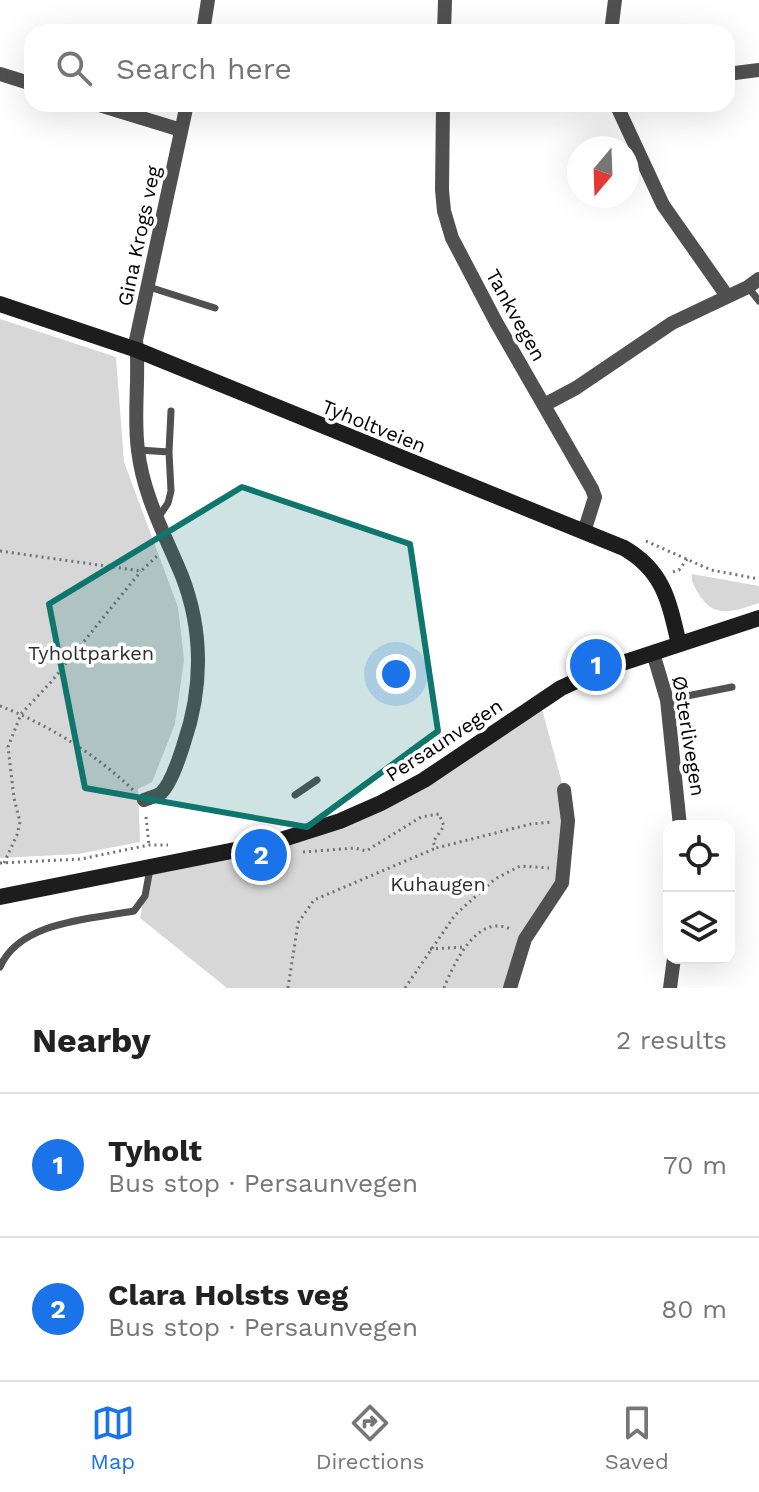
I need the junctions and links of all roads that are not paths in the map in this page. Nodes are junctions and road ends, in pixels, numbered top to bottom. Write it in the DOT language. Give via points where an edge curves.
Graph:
graph roads {
  1 [pos="208,0"];
  2 [pos="445,0"];
  3 [pos="615,0"];
  4 [pos="204,24"];
  5 [pos="444,24"];
  6 [pos="612,24"];
  7 [pos="759,70"];
  8 [pos="735,73"];
  9 [pos="0,74"];
  10 [pos="24,82"];
  11 [pos="122,112"];
  12 [pos="185,112"];
  13 [pos="443,112"];
  14 [pos="620,112"];
  15 [pos="181,130"];
  16 [pos="754,283"];
  17 [pos="148,287"];
  18 [pos="727,296"];
  19 [pos="759,301"];
  20 [pos="0,304"];
  21 [pos="215,308"];
  22 [pos="137,350"];
  23 [pos="544,405"];
  24 [pos="171,411"];
  25 [pos="138,450"];
  26 [pos="169,452"];
  27 [pos="157,520"];
  28 [pos="584,532"];
  29 [pos="759,618"];
  30 [pos="679,644"];
  31 [pos="653,653"];
  32 [pos="732,687"];
  33 [pos="667,700"];
  34 [pos="317,780"];
  35 [pos="564,790"];
  36 [pos="295,795"];
  37 [pos="144,800"];
  38 [pos="679,820"];
  39 [pos="150,866"];
  40 [pos="0,897"];
  41 [pos="673,964"];
  42 [pos="0,967"];
  43 [pos="510,988"];
  44 [pos="670,988"];
  1 -- 4 [label="street"];
  2 -- 5 [label="street"];
  3 -- 6 [label="street"];
  7 -- 8 [label="street"];
  9 -- 10 [label="street"];
  11 -- 15 [label="street"];
  12 -- 15 [label="street, Gina Krogs veg"];
  13 -- 23 [label="street, Tankvegen" via="442,190 452,238"];
  14 -- 18 [label="street" via="663,205"];
  15 -- 17 [label="street, Gina Krogs veg"];
  16 -- 18 [label="street"];
  16 -- 19 [label="lane"];
  17 -- 21 [label="lane"];
  17 -- 22 [label="street, Gina Krogs veg"];
  18 -- 23 [label="street" via="644,340"];
  20 -- 22 [label="street, Tyholtveien"];
  22 -- 25 [label="street, Gina Krogs veg"];
  22 -- 28 [label="street, Tyholtveien"];
  23 -- 28 [label="street, Tankvegen" via="595,497"];
  24 -- 26 [label="lane"];
  25 -- 26 [label="lane"];
  25 -- 27 [label="street, Gina Krogs veg"];
  26 -- 27 [label="lane" via="171,491"];
  27 -- 37 [label="street, Gina Krogs veg" via="195,620 199,665 189,729 177,764 161,793"];
  28 -- 30 [label="street, Tyholtveien" via="640,557 657,576"];
  29 -- 30 [label="street, Persaunvegen"];
  30 -- 31 [label="street, Persaunvegen"];
  31 -- 33 [label="street, Østerlivegen"];
  31 -- 39 [label="street, Persaunvegen" via="561,688 424,780 340,821 271,843"];
  32 -- 33 [label="lane"];
  33 -- 38 [label="street, Østerlivegen"];
  34 -- 36 [label="lane"];
  35 -- 43 [label="street" via="568,821 562,883 525,939"];
  39 -- 40 [label="street, Persaunvegen"];
  39 -- 42 [label="lane" via="145,896 134,911 45,927 5,955"];
  41 -- 44 [label="street"];
}
